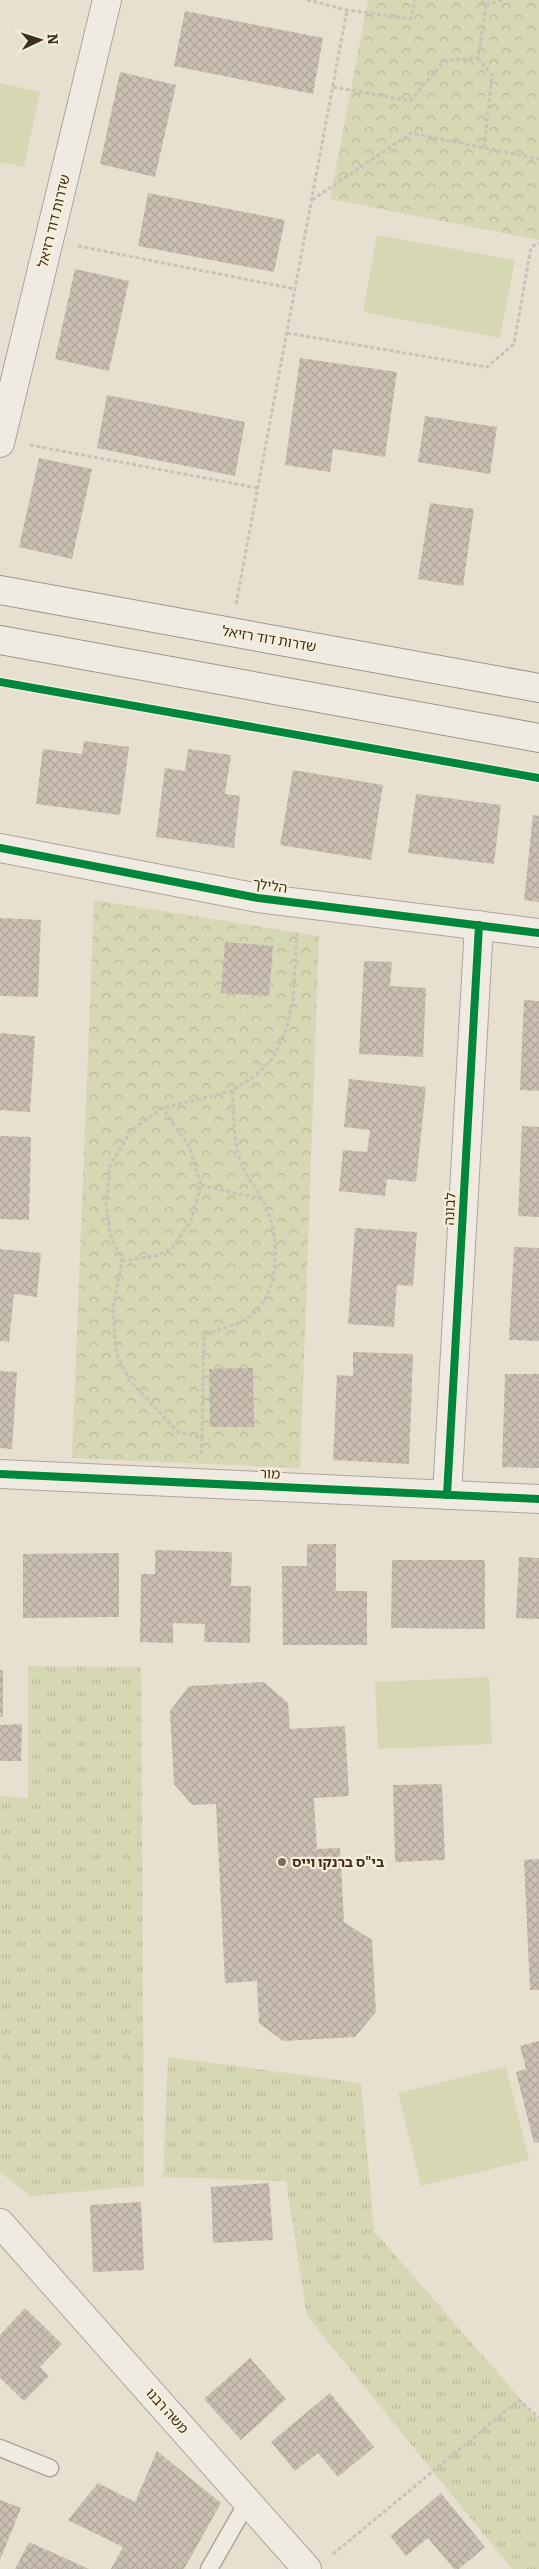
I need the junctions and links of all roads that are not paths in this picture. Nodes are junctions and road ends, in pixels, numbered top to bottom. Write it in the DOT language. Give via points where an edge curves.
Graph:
graph roads {
  1 [pos="107,0"];
  2 [pos="0,441"];
  3 [pos="0,590"];
  4 [pos="0,640"];
  5 [pos="539,688"];
  6 [pos="539,738"];
  7 [pos="0,848"];
  8 [pos="479,926"];
  9 [pos="539,933"];
  10 [pos="0,1474"];
  11 [pos="447,1495"];
  12 [pos="539,1499"];
  13 [pos="1,2226"];
  14 [pos="0,2448"];
  15 [pos="50,2468"];
  16 [pos="248,2501"];
  17 [pos="319,2563"];
  18 [pos="209,2569"];
  1 -- 2 [label="street, שדרות דוד רזיאל"];
  3 -- 5 [label="street, שדרות דוד רזיאל"];
  4 -- 6 [label="street"];
  7 -- 8 [label="street, הלילך" via="258,898"];
  8 -- 9 [label="street, הלילך"];
  8 -- 11 [label="street, לבונה"];
  10 -- 11 [label="street, מור"];
  11 -- 12 [label="street, מור"];
  13 -- 16 [label="street, משה רבנו"];
  14 -- 15 [label="lane"];
  16 -- 17 [label="street, משה רבנו"];
  16 -- 18 [label="lane"];
}
